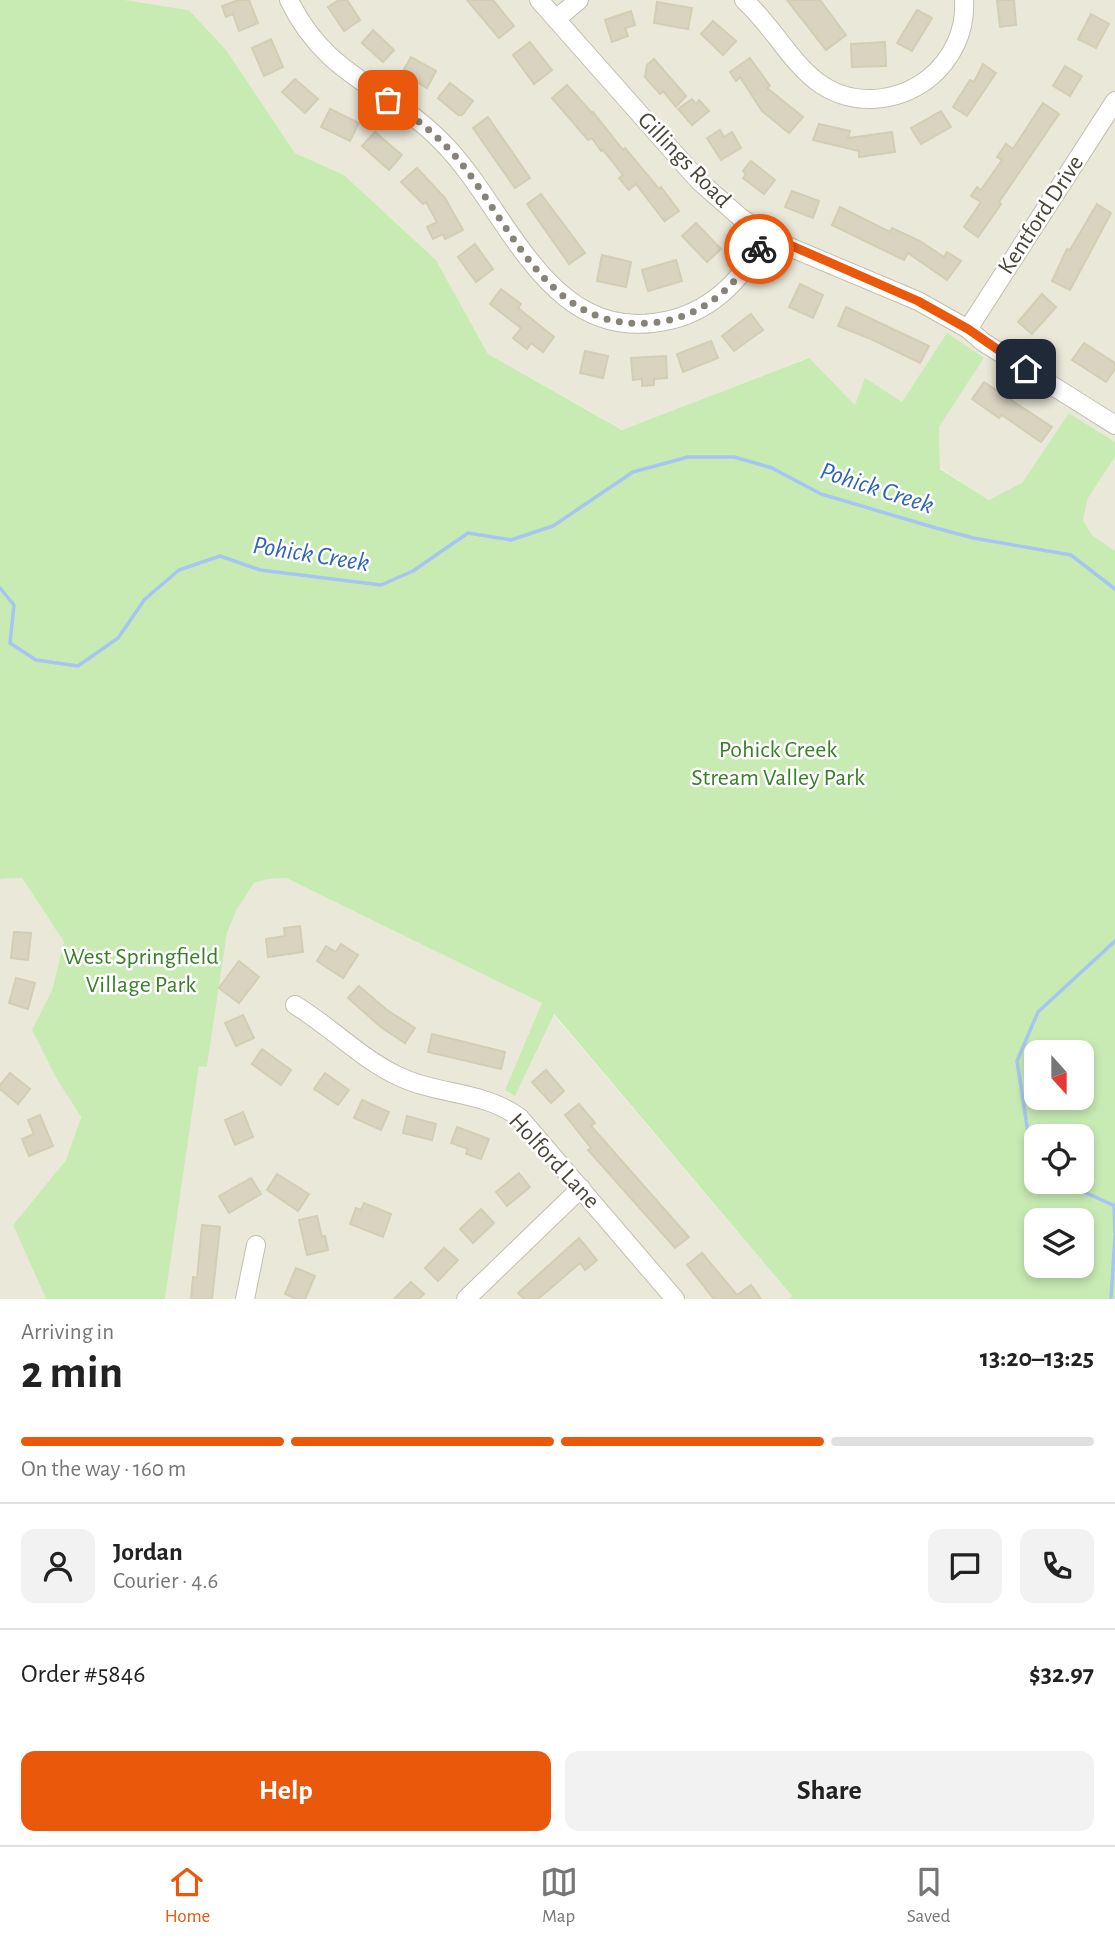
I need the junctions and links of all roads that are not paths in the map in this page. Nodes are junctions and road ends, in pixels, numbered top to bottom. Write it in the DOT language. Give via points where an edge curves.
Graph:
graph roads {
  1 [pos="289,0"];
  2 [pos="539,0"];
  3 [pos="579,0"];
  4 [pos="744,0"];
  5 [pos="964,0"];
  6 [pos="556,19"];
  7 [pos="1115,101"];
  8 [pos="767,235"];
  9 [pos="968,329"];
  10 [pos="1115,425"];
  11 [pos="295,1005"];
  12 [pos="581,1188"];
  13 [pos="256,1245"];
  14 [pos="245,1299"];
  15 [pos="466,1299"];
  16 [pos="675,1299"];
  1 -- 8 [label="street" via="307,32 336,64 412,115 442,142 470,174 540,275 585,310 636,323 688,314 733,284"];
  2 -- 6 [label="street, Gillings Road"];
  3 -- 6 [label="street"];
  4 -- 5 [label="street" via="817,83 841,95 866,99 904,93 938,70 960,33"];
  6 -- 8 [label="street, Gillings Road" via="699,181"];
  7 -- 9 [label="street, Kentford Drive"];
  8 -- 9 [label="street, Gillings Road" via="897,291"];
  9 -- 10 [label="street, Gillings Road"];
  11 -- 12 [label="street, Holford Lane" via="399,1077 490,1101 512,1112"];
  12 -- 15 [label="street"];
  12 -- 16 [label="street, Holford Lane"];
  13 -- 14 [label="street"];
}
